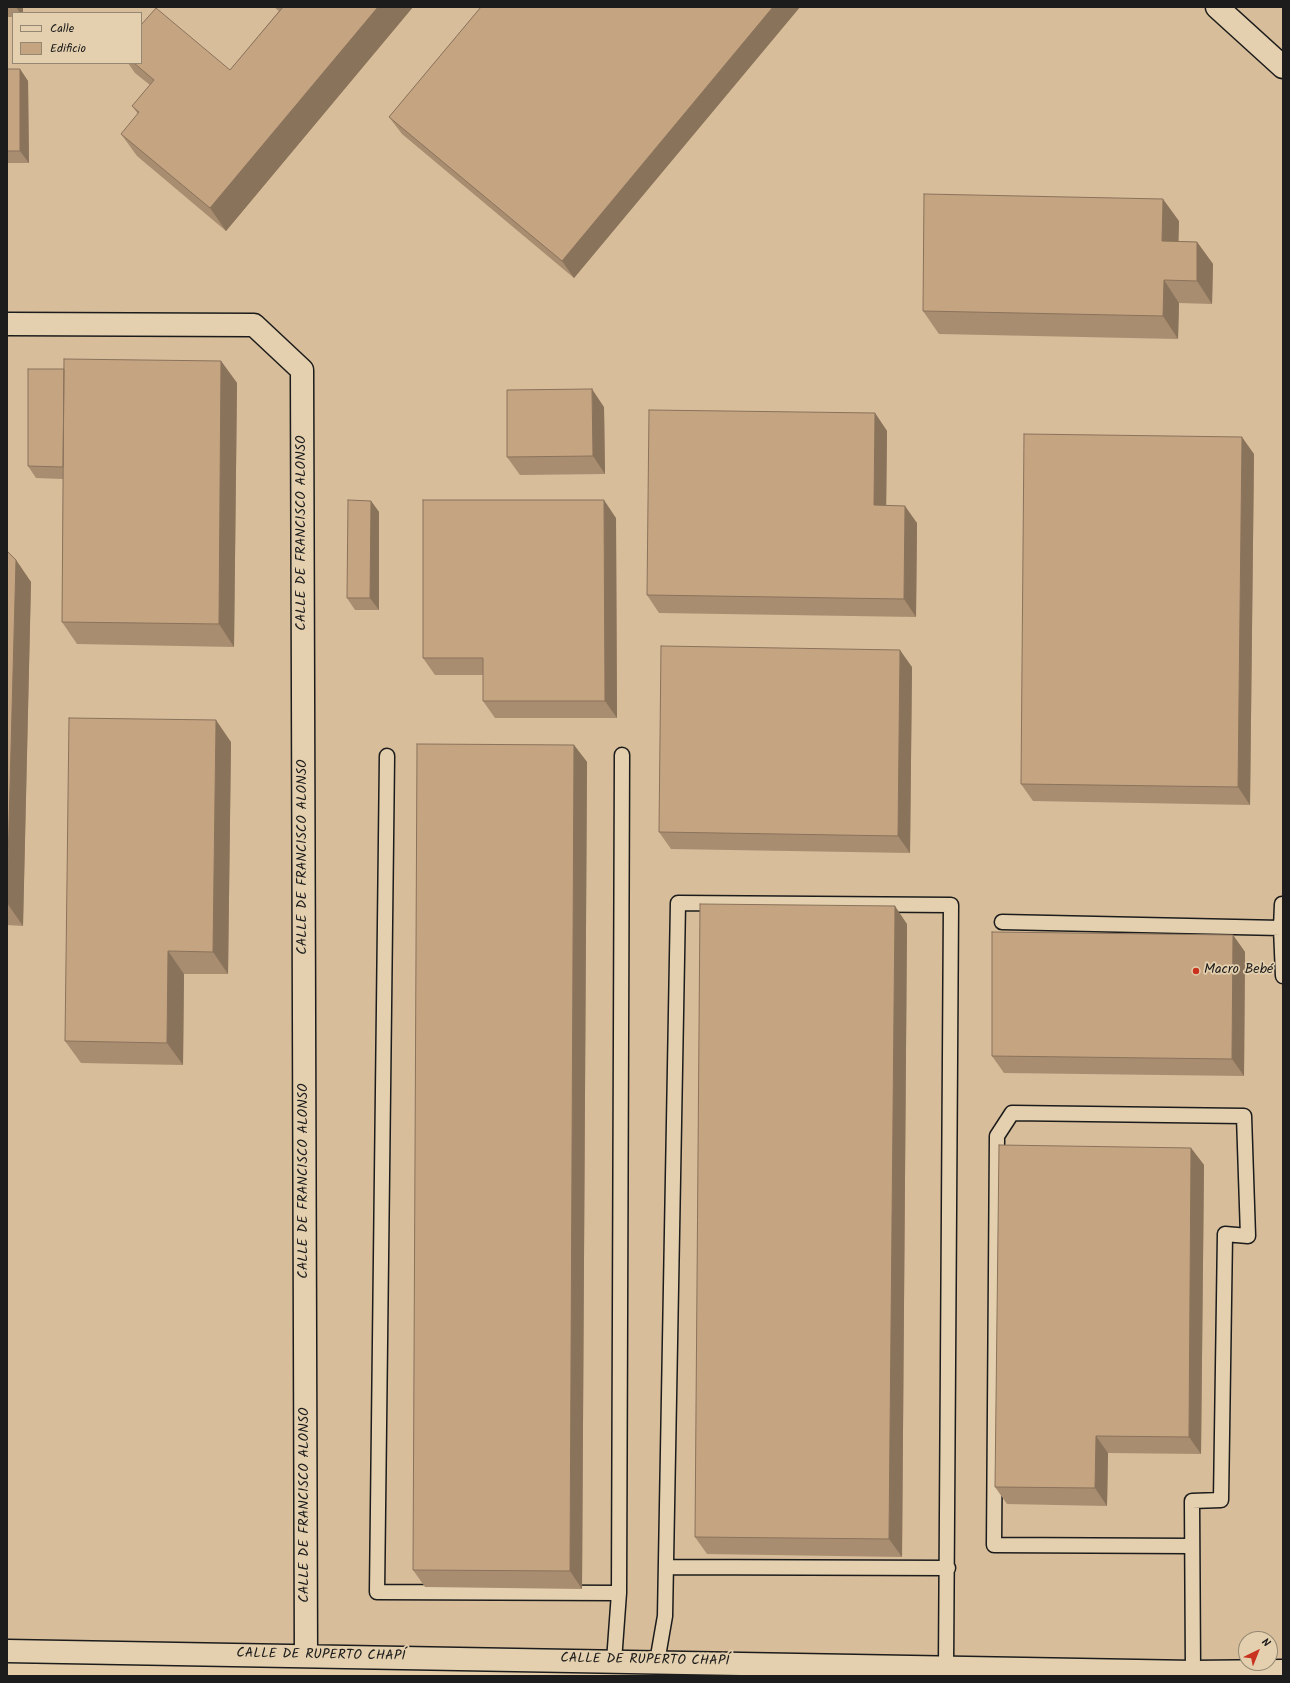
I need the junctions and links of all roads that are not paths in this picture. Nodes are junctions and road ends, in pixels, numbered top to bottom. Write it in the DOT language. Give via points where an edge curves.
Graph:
graph roads {
  1 [pos="1217,7"];
  2 [pos="1283,67"];
  3 [pos="7,324"];
  4 [pos="387,756"];
  5 [pos="622,756"];
  6 [pos="1283,904"];
  7 [pos="1002,922"];
  8 [pos="1281,928"];
  9 [pos="1283,976"];
  10 [pos="1191,1546"];
  11 [pos="666,1567"];
  12 [pos="948,1568"];
  13 [pos="619,1593"];
  14 [pos="7,1651"];
  15 [pos="306,1656"];
  16 [pos="614,1661"];
  17 [pos="658,1662"];
  18 [pos="946,1667"];
  19 [pos="1283,1671"];
  20 [pos="1193,1672"];
  1 -- 2 [label="street"];
  3 -- 15 [label="street, CALLE DE FRANCISCO ALONSO" via="254,325 302,370"];
  4 -- 13 [label="lane" via="377,1592"];
  5 -- 13 [label="lane"];
  6 -- 8 [label="lane"];
  7 -- 8 [label="lane"];
  8 -- 9 [label="lane"];
  10 -- 10 [label="lane" via="1192,1500 1221,1500 1224,1234 1248,1236 1244,1116 1012,1113 997,1136 994,1545"];
  10 -- 20 [label="lane"];
  11 -- 12 [label="lane"];
  11 -- 12 [label="lane" via="678,903 951,905"];
  11 -- 17 [label="lane" via="665,1616"];
  12 -- 18 [label="lane"];
  13 -- 16 [label="lane"];
  14 -- 15 [label="street, CALLE DE RUPERTO CHAPÍ"];
  15 -- 16 [label="street, CALLE DE RUPERTO CHAPÍ"];
  16 -- 17 [label="street, CALLE DE RUPERTO CHAPÍ"];
  17 -- 18 [label="street, CALLE DE RUPERTO CHAPÍ"];
  18 -- 20 [label="street, CALLE DE RUPERTO CHAPÍ"];
  19 -- 20 [label="street, CALLE DE RUPERTO CHAPÍ"];
}
